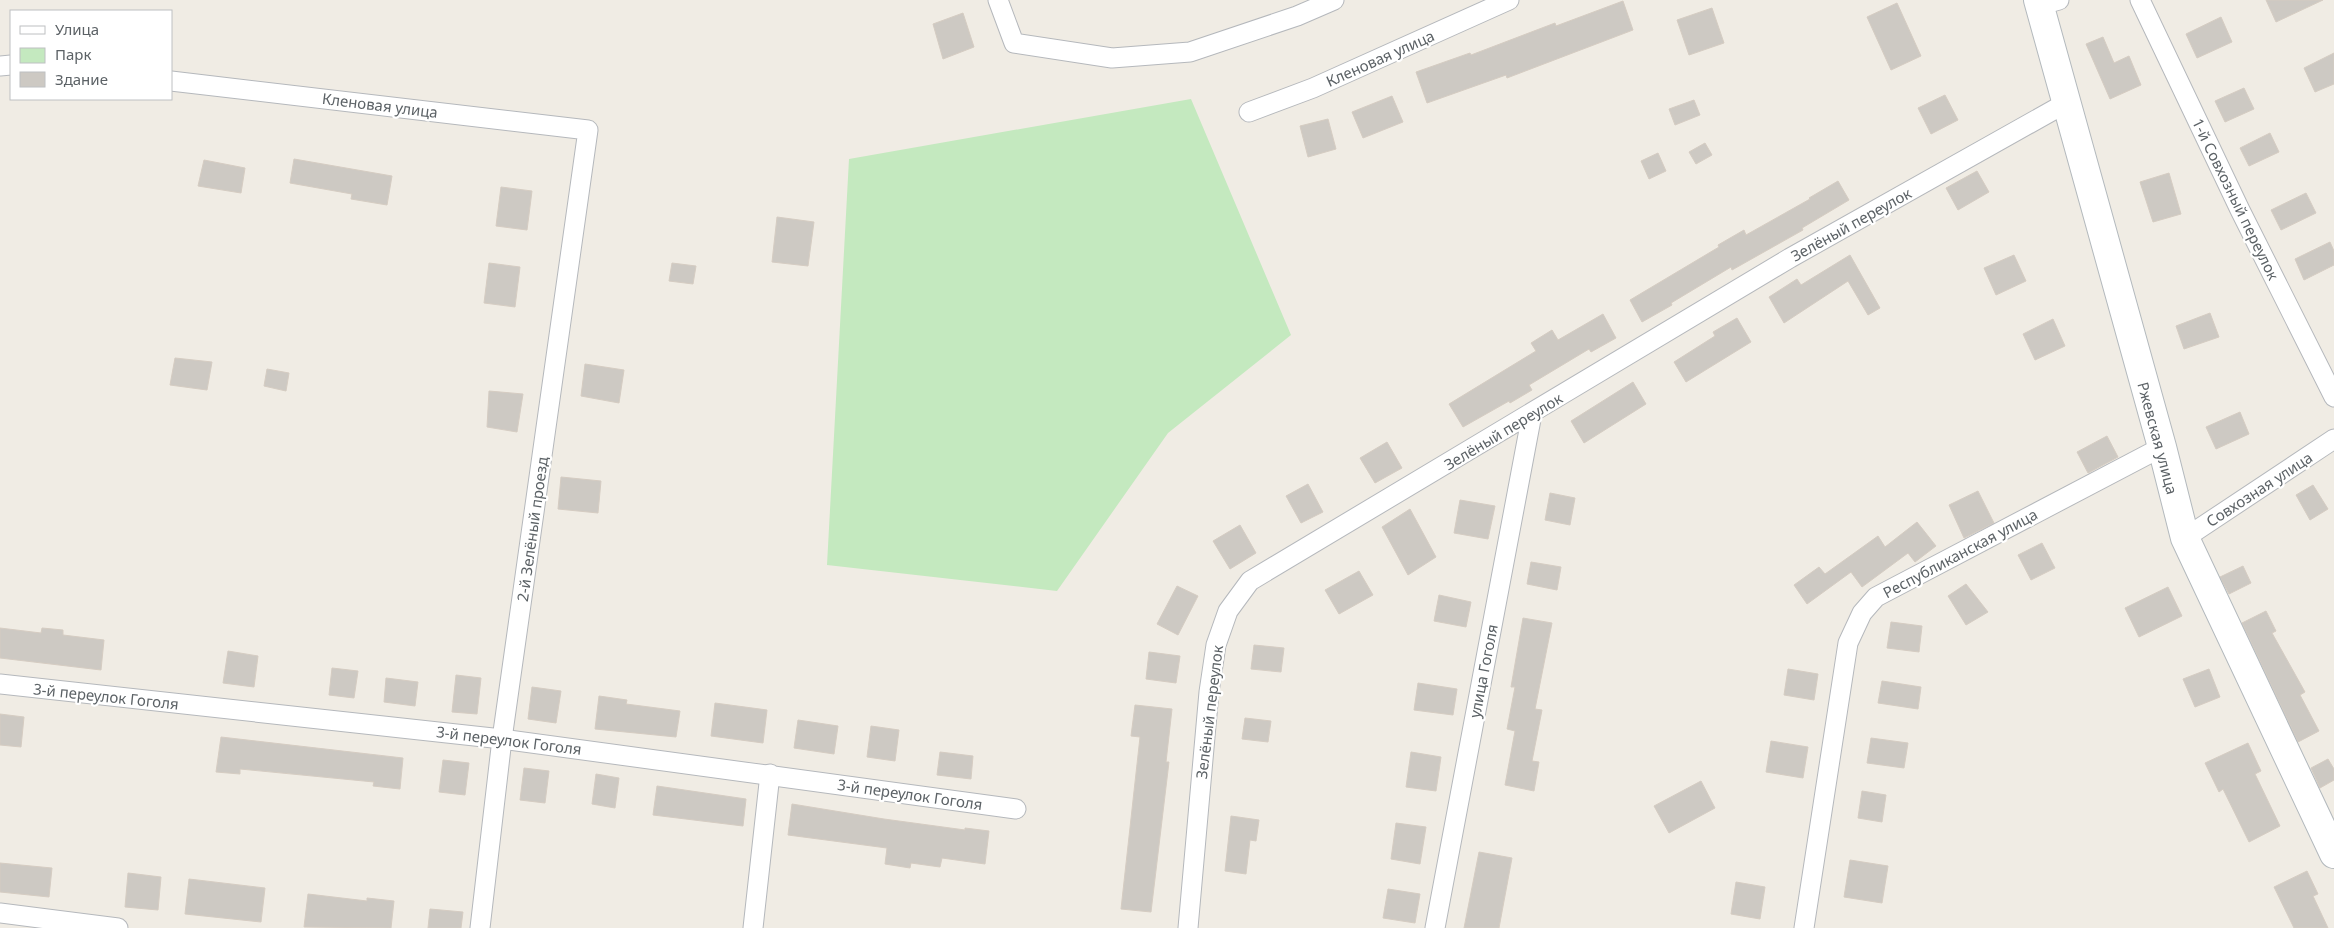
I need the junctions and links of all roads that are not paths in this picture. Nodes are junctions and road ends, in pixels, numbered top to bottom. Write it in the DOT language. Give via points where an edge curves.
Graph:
graph roads {
  1 [pos="998,0"];
  2 [pos="1334,0"];
  3 [pos="1509,0"];
  4 [pos="2140,0"];
  5 [pos="2046,2"];
  6 [pos="1294,8"];
  7 [pos="172,81"];
  8 [pos="2066,103"];
  9 [pos="1249,112"];
  10 [pos="588,130"];
  11 [pos="2334,397"];
  12 [pos="1532,414"];
  13 [pos="2334,439"];
  14 [pos="2162,447"];
  15 [pos="2185,538"];
  16 [pos="0,684"];
  17 [pos="502,739"];
  18 [pos="770,774"];
  19 [pos="1016,809"];
  20 [pos="2334,854"];
  21 [pos="0,913"];
  22 [pos="118,928"];
  23 [pos="480,928"];
  24 [pos="753,928"];
  25 [pos="1188,928"];
  26 [pos="1435,928"];
  27 [pos="1804,928"];
  1 -- 6 [label="street" via="1014,43 1112,58 1190,52"];
  2 -- 6 [label="street"];
  3 -- 9 [label="street, Кленовая улица" via="1313,88"];
  4 -- 11 [label="street, 1-й Совхозный переулок"];
  5 -- 8 [label="main road, Ржевская улица"];
  7 -- 10 [label="street, Кленовая улица"];
  8 -- 12 [label="street, Зелёный переулок" via="1790,258"];
  8 -- 14 [label="main road, Ржевская улица"];
  10 -- 17 [label="street, 2-й Зелёный проезд"];
  12 -- 25 [label="street, Зелёный переулок" via="1250,582 1238,595 1220,627 1208,692"];
  12 -- 26 [label="street, улица Гоголя"];
  13 -- 15 [label="street, Совхозная улица"];
  14 -- 15 [label="main road, Ржевская улица"];
  14 -- 27 [label="street, Республиканская улица" via="1876,597 1862,613 1848,643"];
  15 -- 20 [label="main road, Ржевская улица"];
  16 -- 17 [label="street, 3-й переулок Гоголя"];
  17 -- 18 [label="street, 3-й переулок Гоголя"];
  17 -- 23 [label="street, 2-й Зелёный проезд"];
  18 -- 19 [label="street, 3-й переулок Гоголя"];
  18 -- 24 [label="street"];
  21 -- 22 [label="street"];
}
